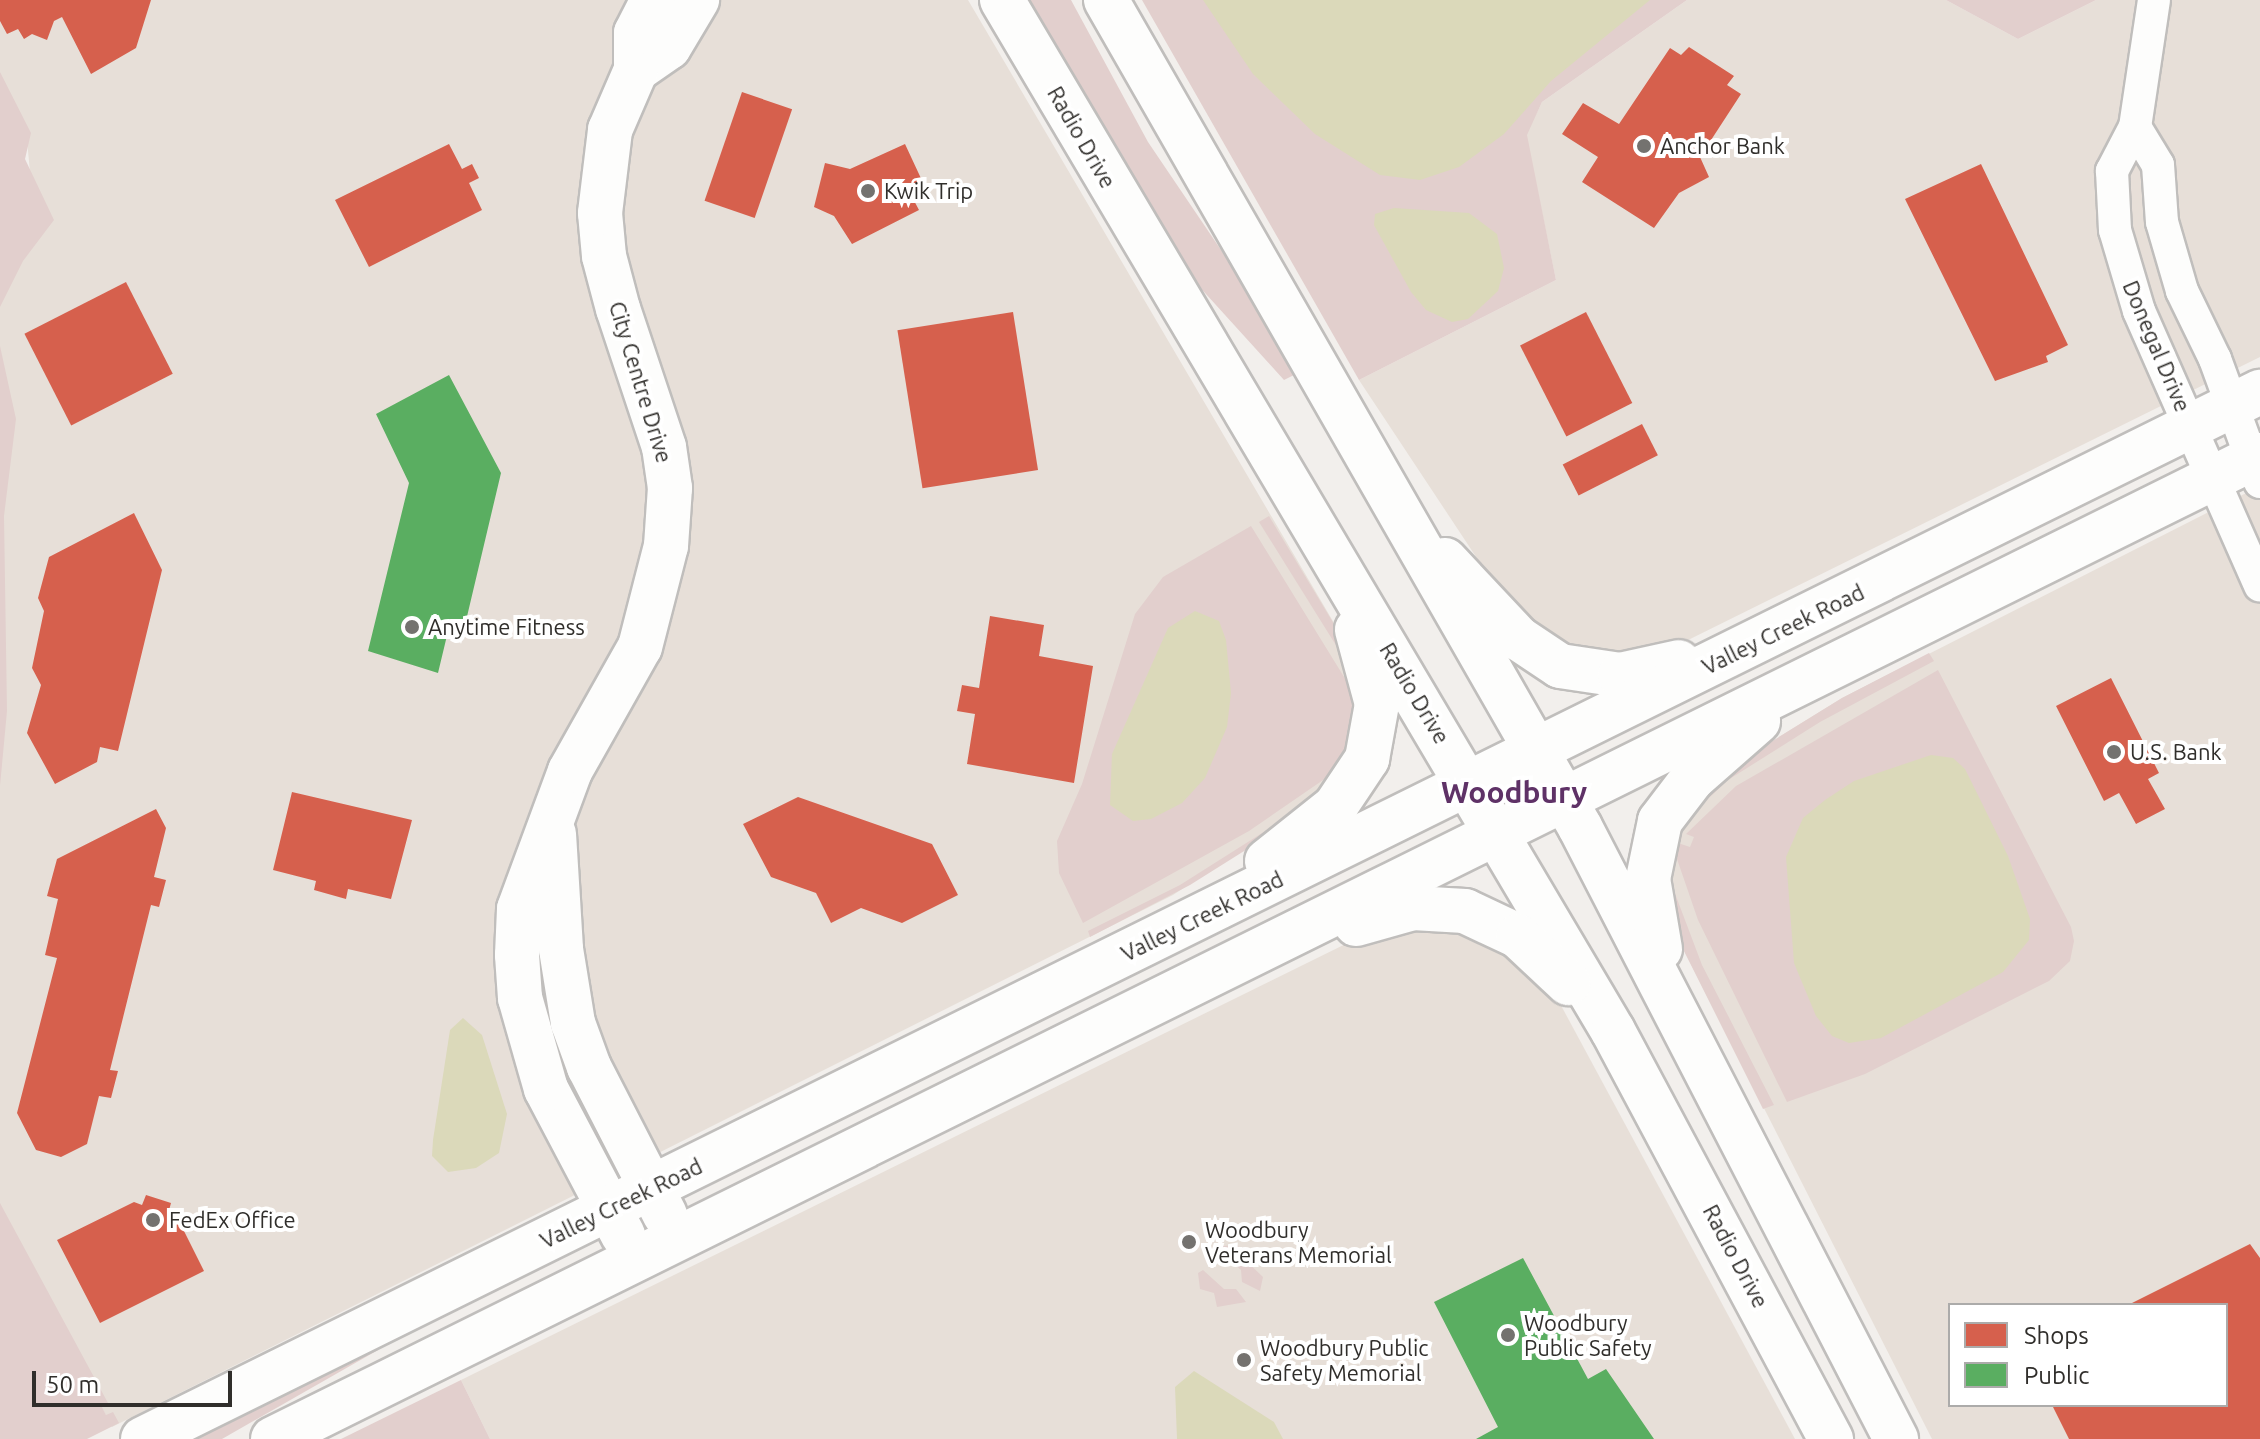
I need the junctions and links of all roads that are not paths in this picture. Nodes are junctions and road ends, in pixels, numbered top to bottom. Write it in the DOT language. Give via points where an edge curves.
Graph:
graph roads {
  1 [pos="653,0"];
  2 [pos="697,0"];
  3 [pos="1002,0"];
  4 [pos="1106,0"];
  5 [pos="2154,0"];
  6 [pos="636,70"];
  7 [pos="2135,127"];
  8 [pos="2246,399"];
  9 [pos="2191,427"];
  10 [pos="2257,466"];
  11 [pos="2212,479"];
  12 [pos="1390,499"];
  13 [pos="1321,535"];
  14 [pos="2260,585"];
  15 [pos="1768,637"];
  16 [pos="1808,678"];
  17 [pos="1536,751"];
  18 [pos="1469,784"];
  19 [pos="1564,799"];
  20 [pos="553,820"];
  21 [pos="1497,832"];
  22 [pos="1157,938"];
  23 [pos="1181,989"];
  24 [pos="1671,999"];
  25 [pos="1613,1031"];
  26 [pos="652,1188"];
  27 [pos="610,1208"];
  28 [pos="677,1239"];
  29 [pos="635,1260"];
  30 [pos="143,1439"];
  31 [pos="273,1439"];
  32 [pos="1831,1439"];
  33 [pos="1896,1439"];
  1 -- 6 [label="main road, City Centre Drive" via="636,33"];
  2 -- 6 [label="main road" via="669,47"];
  3 -- 13 [label="main road, Radio Drive"];
  4 -- 12 [label="main road"];
  5 -- 7 [label="street, Donegal Drive"];
  6 -- 20 [label="main road, City Centre Drive" via="610,130 600,213 618,309 664,447 670,488 666,546 640,647 570,771"];
  7 -- 8 [label="street, Donegal Drive" via="2158,165 2162,222 2182,291"];
  7 -- 9 [label="street, Donegal Drive" via="2112,171 2115,230 2139,311"];
  8 -- 9 [label="main road, Valley Creek Road"];
  8 -- 10 [label="street, Donegal Drive"];
  9 -- 11 [label="street, Donegal Drive"];
  9 -- 15 [label="main road, Valley Creek Road"];
  10 -- 11 [label="main road"];
  11 -- 14 [label="street, Donegal Drive"];
  11 -- 16 [label="main road"];
  12 -- 15 [label="main road" via="1518,638 1566,669 1599,676 1640,673"];
  12 -- 17 [label="main road"];
  13 -- 18 [label="main road, Radio Drive"];
  13 -- 22 [label="main road" via="1376,689 1377,719 1367,759 1355,783 1326,816"];
  15 -- 17 [label="main road, Valley Creek Road"];
  16 -- 19 [label="main road"];
  16 -- 24 [label="main road" via="1692,779 1660,821 1648,889"];
  17 -- 18 [label="main road, Valley Creek Road"];
  17 -- 19 [label="main road"];
  18 -- 21 [label="main road, Radio Drive"];
  18 -- 22 [label="main road, Valley Creek Road"];
  19 -- 21 [label="main road"];
  19 -- 24 [label="main road"];
  20 -- 26 [label="main road, City Centre Drive" via="561,949 573,1023 589,1067"];
  20 -- 27 [label="main road, City Centre Drive" via="519,909 520,998 546,1089"];
  21 -- 23 [label="main road"];
  21 -- 25 [label="main road, Radio Drive"];
  22 -- 26 [label="main road, Valley Creek Road"];
  23 -- 25 [label="main road" via="1371,919 1440,907 1475,914 1518,936"];
  23 -- 28 [label="main road"];
  24 -- 33 [label="main road"];
  25 -- 32 [label="main road, Radio Drive"];
  26 -- 27 [label="main road, Valley Creek Road"];
  26 -- 28 [label="main road, City Centre Drive"];
  27 -- 29 [label="main road, City Centre Drive"];
  27 -- 30 [label="main road, Valley Creek Road"];
  28 -- 29 [label="main road"];
  29 -- 31 [label="main road"];
}
